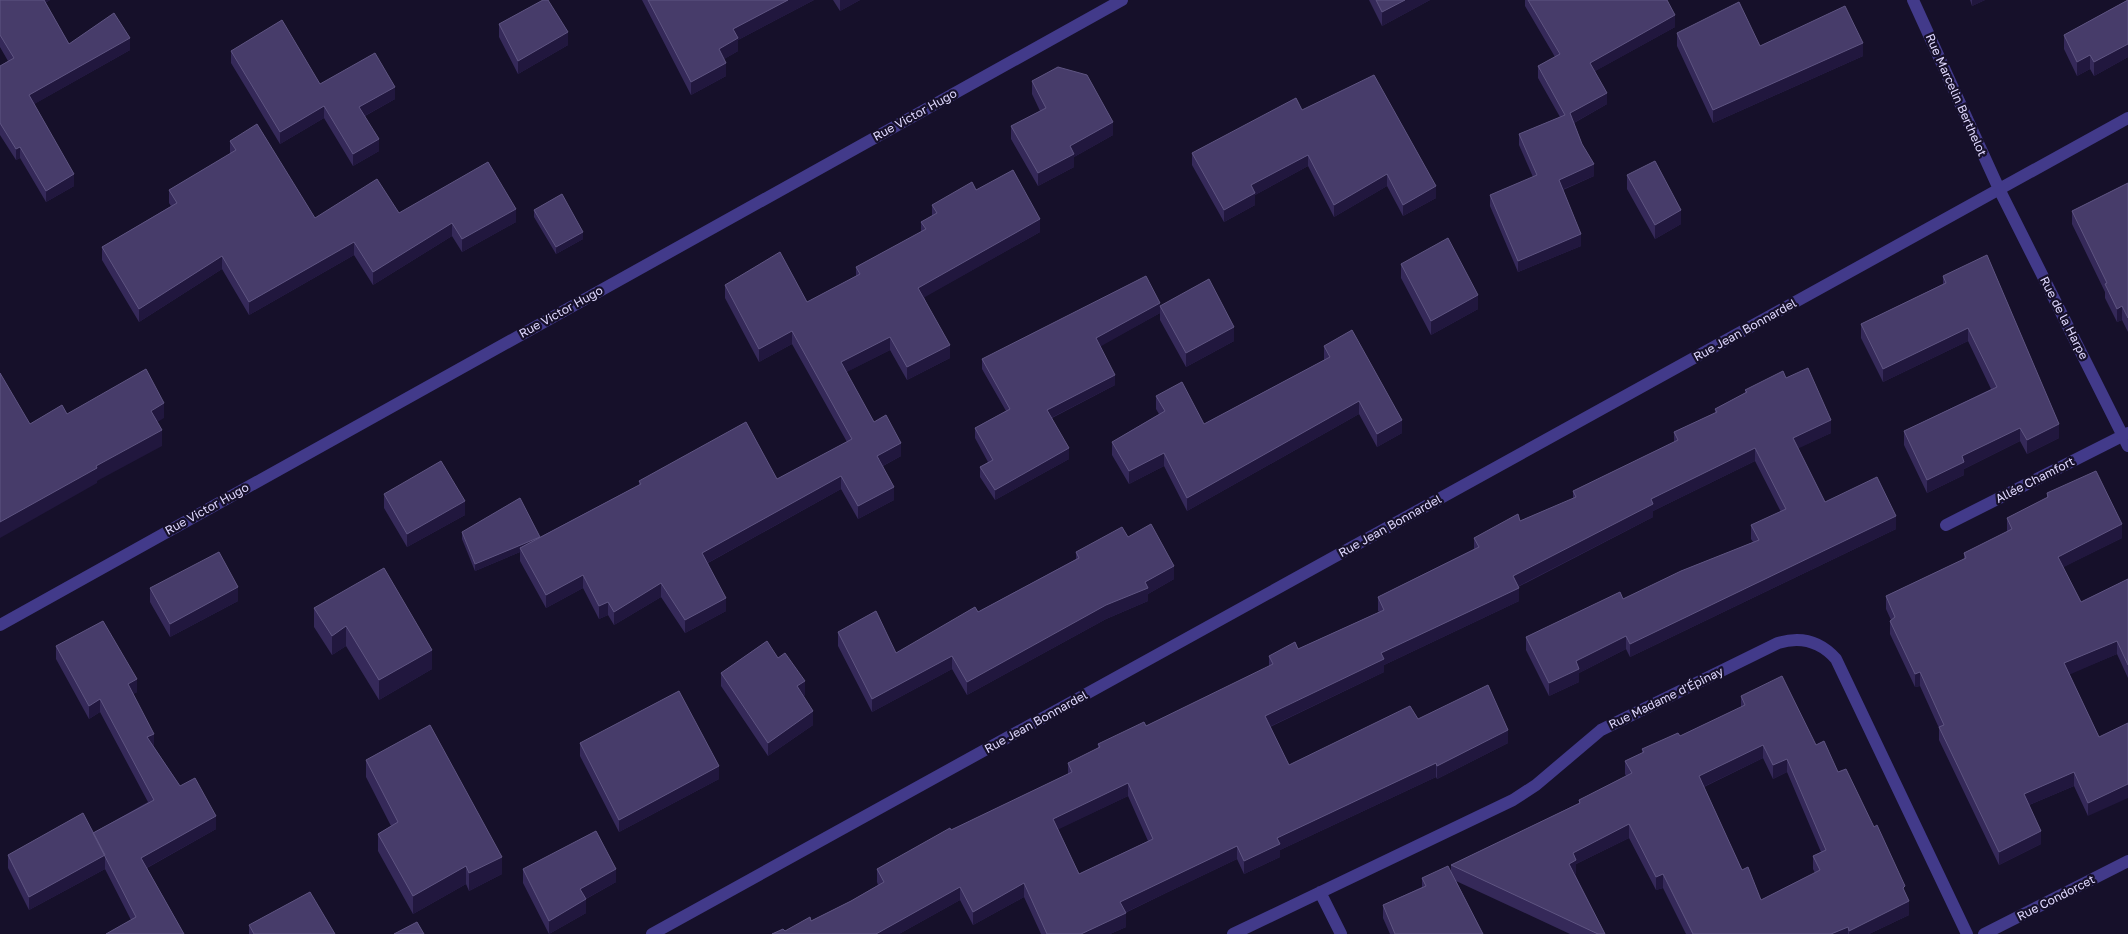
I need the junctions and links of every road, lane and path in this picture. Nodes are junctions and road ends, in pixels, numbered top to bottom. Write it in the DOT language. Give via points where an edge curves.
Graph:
graph roads {
  1 [pos="1122,0"];
  2 [pos="1913,0"];
  3 [pos="2128,118"];
  4 [pos="1999,190"];
  5 [pos="2126,438"];
  6 [pos="1946,525"];
  7 [pos="0,624"];
  8 [pos="2128,861"];
  9 [pos="1320,892"];
  10 [pos="652,934"];
  11 [pos="1233,934"];
  12 [pos="1341,934"];
  13 [pos="1968,934"];
  14 [pos="1984,934"];
  1 -- 7 [label="street, Rue Victor Hugo"];
  2 -- 4 [label="street, Rue Marcelin Berthelot"];
  3 -- 4 [label="street, Rue Jean Bonnardel"];
  4 -- 5 [label="street, Rue de la Harpe"];
  4 -- 10 [label="street, Rue Jean Bonnardel"];
  5 -- 6 [label="street, Allée Chamfort"];
  8 -- 14 [label="street, Rue Condorcet"];
  9 -- 11 [label="street, Rue Madame d'Épinay"];
  9 -- 12 [label="street"];
  9 -- 13 [label="street, Rue Madame d'Épinay" via="1513,800 1536,785 1600,730 1792,639 1816,643 1836,659"];
}
